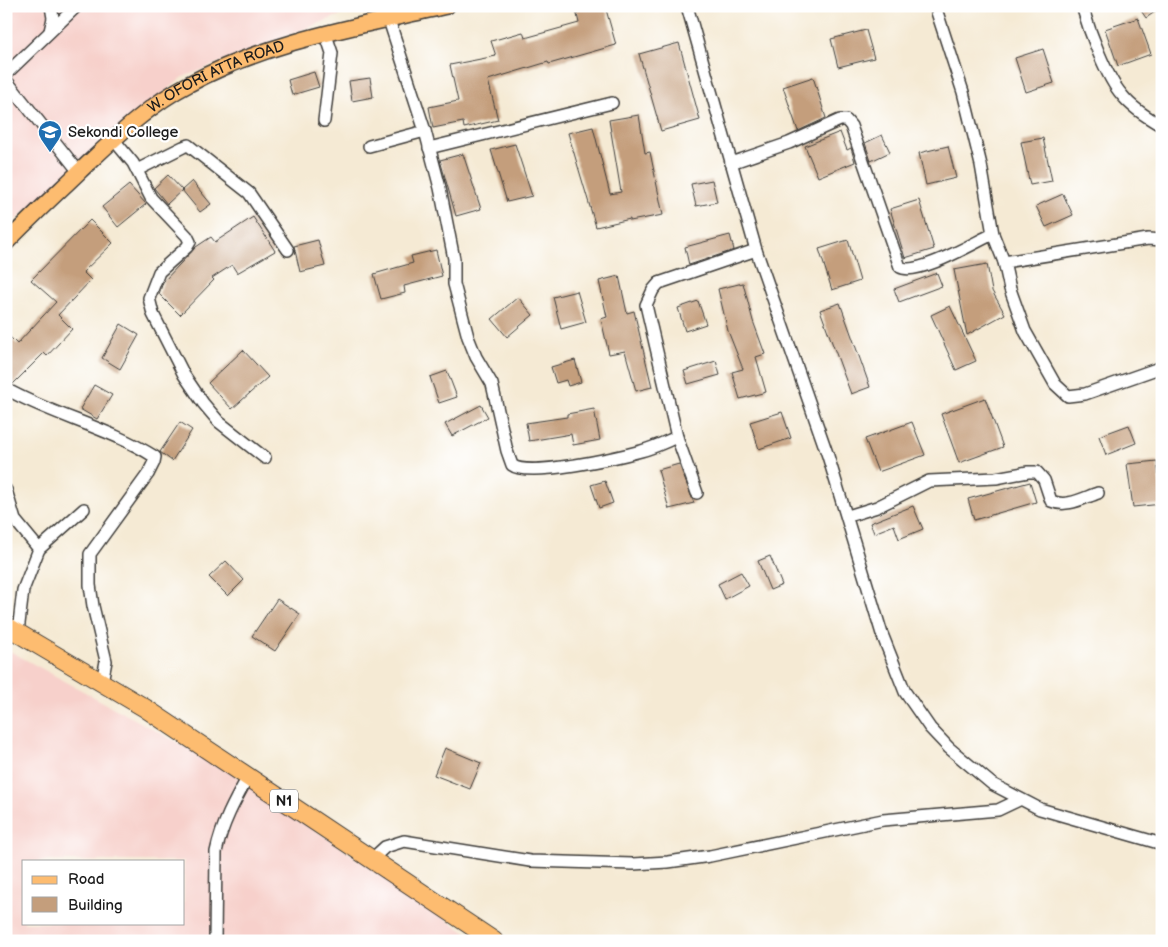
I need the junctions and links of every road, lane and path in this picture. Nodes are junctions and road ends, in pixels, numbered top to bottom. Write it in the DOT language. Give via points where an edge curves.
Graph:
graph roads {
  1 [pos="51,6"];
  2 [pos="77,6"];
  3 [pos="447,6"];
  4 [pos="687,6"];
  5 [pos="935,6"];
  6 [pos="1082,6"];
  7 [pos="389,20"];
  8 [pos="50,30"];
  9 [pos="326,35"];
  10 [pos="6,74"];
  11 [pos="6,80"];
  12 [pos="612,103"];
  13 [pos="324,121"];
  14 [pos="1162,126"];
  15 [pos="425,131"];
  16 [pos="114,140"];
  17 [pos="369,146"];
  18 [pos="430,148"];
  19 [pos="731,164"];
  20 [pos="137,170"];
  21 [pos="80,172"];
  22 [pos="993,234"];
  23 [pos="1162,240"];
  24 [pos="6,243"];
  25 [pos="288,250"];
  26 [pos="756,250"];
  27 [pos="1004,262"];
  28 [pos="1162,367"];
  29 [pos="6,388"];
  30 [pos="677,438"];
  31 [pos="265,458"];
  32 [pos="6,490"];
  33 [pos="1098,493"];
  34 [pos="696,494"];
  35 [pos="84,509"];
  36 [pos="848,516"];
  37 [pos="40,549"];
  38 [pos="10,631"];
  39 [pos="102,682"];
  40 [pos="248,777"];
  41 [pos="1018,800"];
  42 [pos="1162,844"];
  43 [pos="371,860"];
  44 [pos="215,941"];
  45 [pos="494,941"];
  1 -- 8 [label="street"];
  2 -- 8 [label="street"];
  3 -- 7 [label="main road, W. OFORI ATTA ROAD"];
  4 -- 19 [label="street"];
  5 -- 22 [label="street" via="963,92 981,165"];
  6 -- 14 [label="street" via="1122,96"];
  7 -- 9 [label="main road, W. OFORI ATTA ROAD"];
  7 -- 15 [label="street"];
  8 -- 10 [label="street"];
  9 -- 13 [label="street" via="332,52"];
  9 -- 16 [label="main road, W. OFORI ATTA ROAD" via="292,43 208,74 161,101"];
  11 -- 21 [label="street"];
  12 -- 18 [label="street"];
  15 -- 17 [label="street"];
  15 -- 18 [label="street"];
  16 -- 20 [label="street"];
  16 -- 21 [label="main road, W. OFORI ATTA ROAD"];
  18 -- 30 [label="street" via="454,259 454,284 461,312 476,357 492,384 512,465 525,471 568,466 642,451"];
  19 -- 22 [label="street" via="846,120 900,267 911,270 927,265"];
  19 -- 26 [label="street"];
  20 -- 25 [label="street" via="188,145 194,148 249,194"];
  20 -- 31 [label="street" via="151,198 190,242 159,272 149,298 153,314 184,375 203,403 219,422"];
  21 -- 24 [label="main road, W. OFORI ATTA ROAD"];
  22 -- 27 [label="street"];
  23 -- 27 [label="street" via="1148,239"];
  26 -- 30 [label="street" via="659,284 649,297 646,305"];
  26 -- 36 [label="street"];
  27 -- 28 [label="street" via="1025,331 1055,384 1068,396 1085,394"];
  29 -- 39 [label="street" via="41,408 108,432 155,457 148,474 90,554 93,606 106,661"];
  30 -- 34 [label="street"];
  32 -- 37 [label="street" via="15,520"];
  33 -- 36 [label="street" via="1059,504 1051,500 1044,480 1037,472 996,478 946,479 929,481 884,504"];
  35 -- 37 [label="street"];
  36 -- 41 [label="street" via="882,634 905,692 930,728 949,748 992,784"];
  37 -- 38 [label="street"];
  38 -- 39 [label="highway, N1"];
  39 -- 40 [label="highway, N1"];
  40 -- 43 [label="highway, N1"];
  40 -- 44 [label="street" via="227,815 218,846"];
  41 -- 42 [label="street"];
  41 -- 43 [label="street" via="998,810 883,820 668,862 538,861 404,841 385,846"];
  43 -- 45 [label="highway, N1"];
}
